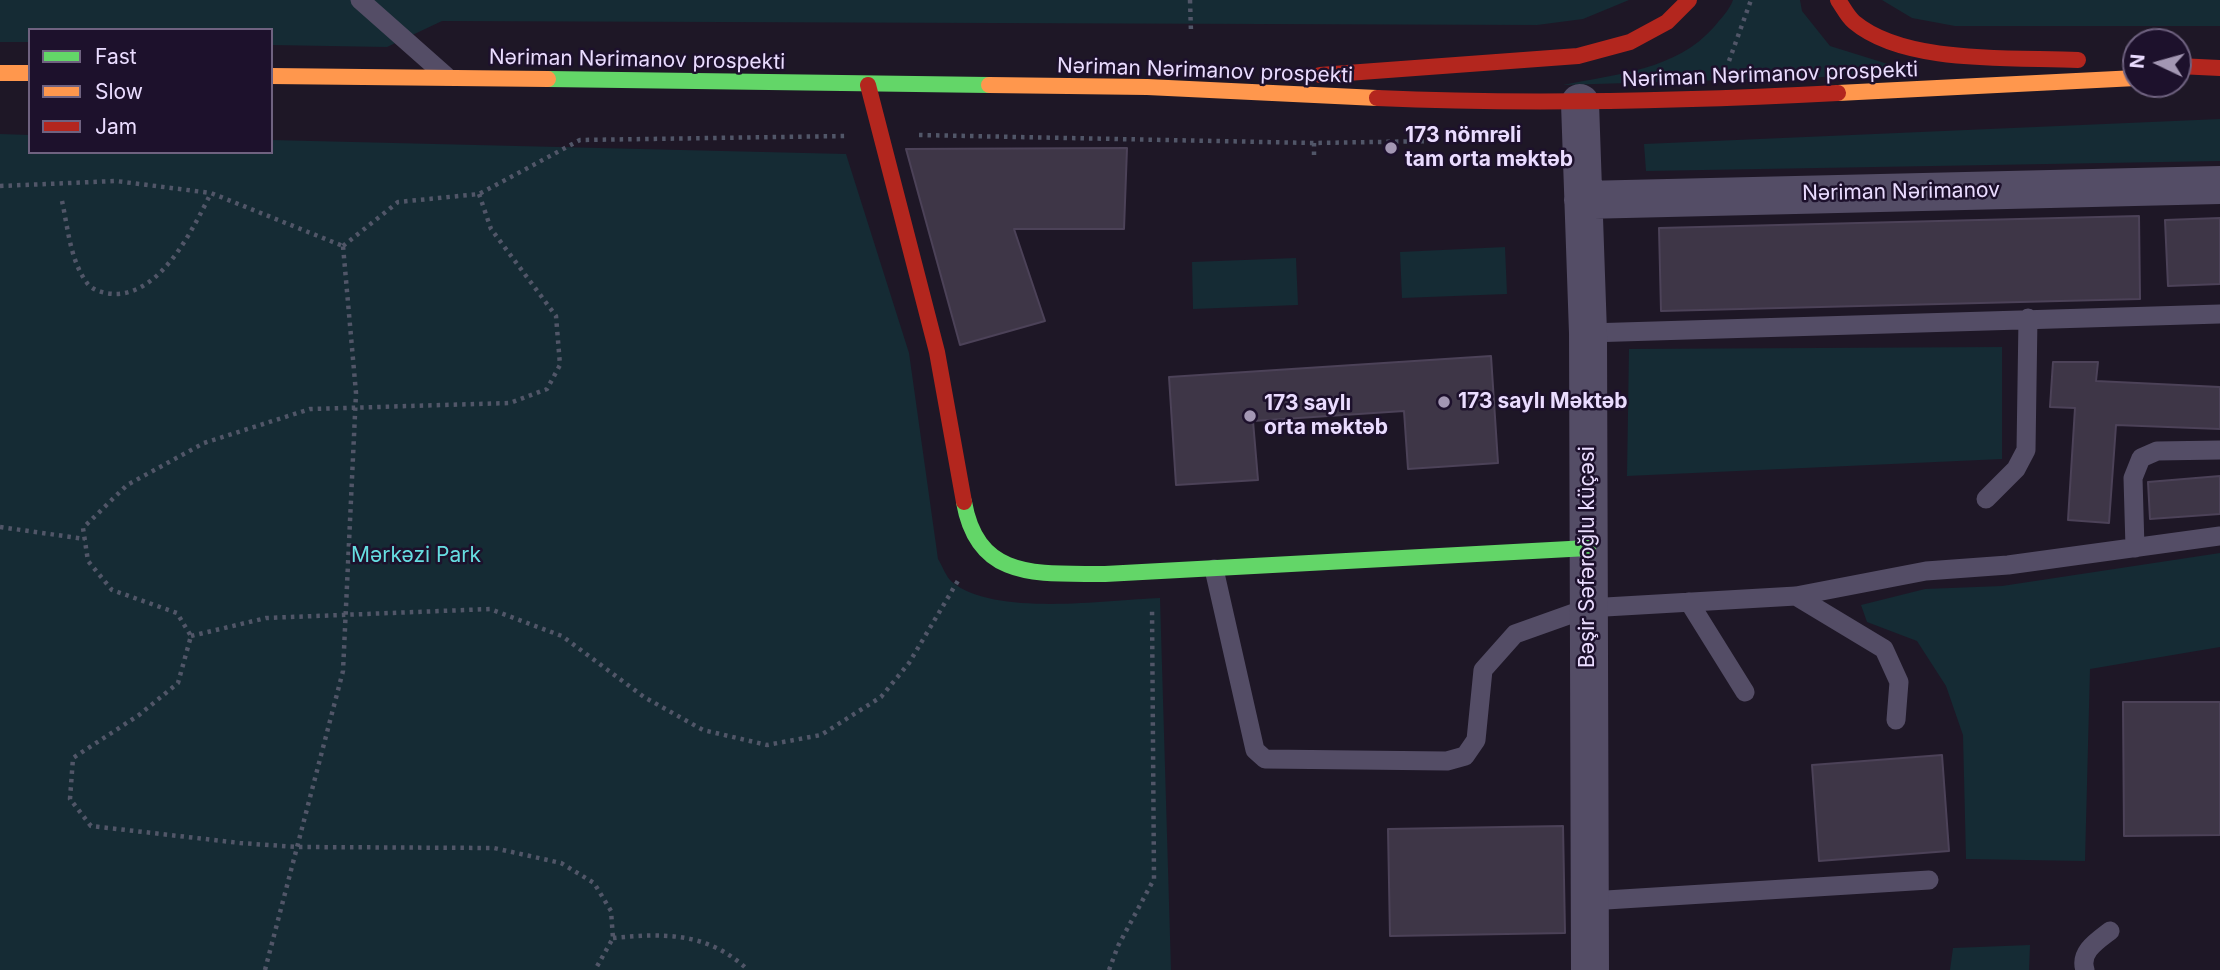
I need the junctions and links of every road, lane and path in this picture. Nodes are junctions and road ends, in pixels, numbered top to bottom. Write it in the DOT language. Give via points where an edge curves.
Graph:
graph roads {
  1 [pos="360,0"];
  2 [pos="1190,0"];
  3 [pos="1689,0"];
  4 [pos="1751,0"];
  5 [pos="1838,0"];
  6 [pos="1191,32"];
  7 [pos="2122,63"];
  8 [pos="1727,65"];
  9 [pos="2192,67"];
  10 [pos="2220,68"];
  11 [pos="0,73"];
  12 [pos="28,73"];
  13 [pos="2220,74"];
  14 [pos="2192,75"];
  15 [pos="273,76"];
  16 [pos="448,78"];
  17 [pos="2122,79"];
  18 [pos="868,85"];
  19 [pos="1147,87"];
  20 [pos="1580,103"];
  21 [pos="908,134"];
  22 [pos="856,136"];
  23 [pos="1438,141"];
  24 [pos="1314,143"];
  25 [pos="1314,158"];
  26 [pos="2220,184"];
  27 [pos="0,186"];
  28 [pos="211,193"];
  29 [pos="479,194"];
  30 [pos="1583,200"];
  31 [pos="62,201"];
  32 [pos="343,246"];
  33 [pos="2220,314"];
  34 [pos="2028,318"];
  35 [pos="1588,333"];
  36 [pos="356,406"];
  37 [pos="2220,450"];
  38 [pos="1986,499"];
  39 [pos="0,527"];
  40 [pos="2220,536"];
  41 [pos="85,539"];
  42 [pos="1588,548"];
  43 [pos="2135,548"];
  44 [pos="1214,569"];
  45 [pos="964,570"];
  46 [pos="1796,596"];
  47 [pos="1152,600"];
  48 [pos="1689,602"];
  49 [pos="1588,608"];
  50 [pos="346,615"];
  51 [pos="191,636"];
  52 [pos="1745,692"];
  53 [pos="1896,720"];
  54 [pos="298,847"];
  55 [pos="1929,880"];
  56 [pos="1590,901"];
  57 [pos="2109,931"];
  58 [pos="613,938"];
  59 [pos="265,970"];
  60 [pos="595,970"];
  61 [pos="748,970"];
  62 [pos="1109,970"];
  63 [pos="1590,970"];
  64 [pos="2085,970"];
  1 -- 16 [label="lane"];
  2 -- 6 [label="path"];
  3 -- 19 [label="main road" via="1667,22 1630,43 1578,56"];
  4 -- 8 [label="path"];
  5 -- 7 [label="main road" via="1853,21 1887,40 1928,50"];
  9 -- 10 [label="main road"];
  11 -- 12 [label="main road"];
  13 -- 14 [label="main road"];
  15 -- 16 [label="main road, Nəriman Nərimanov prospekti"];
  16 -- 18 [label="main road, Nəriman Nərimanov prospekti"];
  17 -- 20 [label="main road, Nəriman Nərimanov prospekti"];
  18 -- 19 [label="main road, Nəriman Nərimanov prospekti"];
  18 -- 44 [label="main road" via="937,352 967,520 977,541 989,556 1013,569 1047,573"];
  19 -- 20 [label="main road, Nəriman Nərimanov prospekti" via="1483,103"];
  20 -- 30 [label="street, Bəşir Səfəroğlu küçəsi"];
  21 -- 24 [label="path"];
  22 -- 29 [label="path" via="580,140"];
  23 -- 24 [label="path"];
  24 -- 25 [label="path"];
  26 -- 30 [label="street, Nəriman Nərimanov"];
  27 -- 28 [label="path" via="116,181"];
  28 -- 31 [label="path" via="187,240 154,277 129,294 106,294 88,285 74,260"];
  28 -- 32 [label="path"];
  29 -- 32 [label="path" via="398,202"];
  29 -- 36 [label="path" via="491,229 556,316 560,365 547,389 510,403"];
  30 -- 35 [label="street, Bəşir Səfəroğlu küçəsi"];
  32 -- 36 [label="path"];
  33 -- 34 [label="lane"];
  34 -- 35 [label="lane"];
  34 -- 38 [label="lane" via="2026,450 2016,469"];
  35 -- 42 [label="street, Bəşir Səfəroğlu küçəsi"];
  36 -- 41 [label="path" via="310,409 204,443 127,485 83,528"];
  36 -- 50 [label="path"];
  37 -- 43 [label="lane" via="2157,451 2141,458 2133,478"];
  39 -- 41 [label="path"];
  40 -- 43 [label="lane"];
  41 -- 51 [label="path" via="88,561 112,590 177,613"];
  42 -- 44 [label="main road"];
  42 -- 49 [label="street, Bəşir Səfəroğlu küçəsi"];
  43 -- 46 [label="lane" via="1926,571"];
  44 -- 49 [label="lane" via="1255,750 1265,759 1447,761 1465,756 1476,740 1483,670 1515,634"];
  45 -- 50 [label="path" via="909,663 881,697 821,735 767,745 703,730 644,697 562,636 490,609"];
  46 -- 48 [label="lane"];
  46 -- 53 [label="lane" via="1884,649 1899,682"];
  47 -- 62 [label="path" via="1153,879"];
  48 -- 49 [label="lane"];
  48 -- 52 [label="lane"];
  49 -- 56 [label="street, Bəşir Səfəroğlu küçəsi"];
  50 -- 51 [label="path" via="266,618"];
  50 -- 54 [label="path" via="343,671"];
  51 -- 54 [label="path" via="178,683 73,758 70,799 91,826"];
  54 -- 58 [label="path" via="494,848 561,863 594,883 611,911"];
  54 -- 59 [label="path"];
  55 -- 56 [label="lane"];
  56 -- 63 [label="street, Bəşir Səfəroğlu küçəsi"];
  57 -- 64 [label="lane" via="2087,950 2082,964"];
  58 -- 60 [label="path"];
  58 -- 61 [label="path" via="663,933 704,942"];
}
